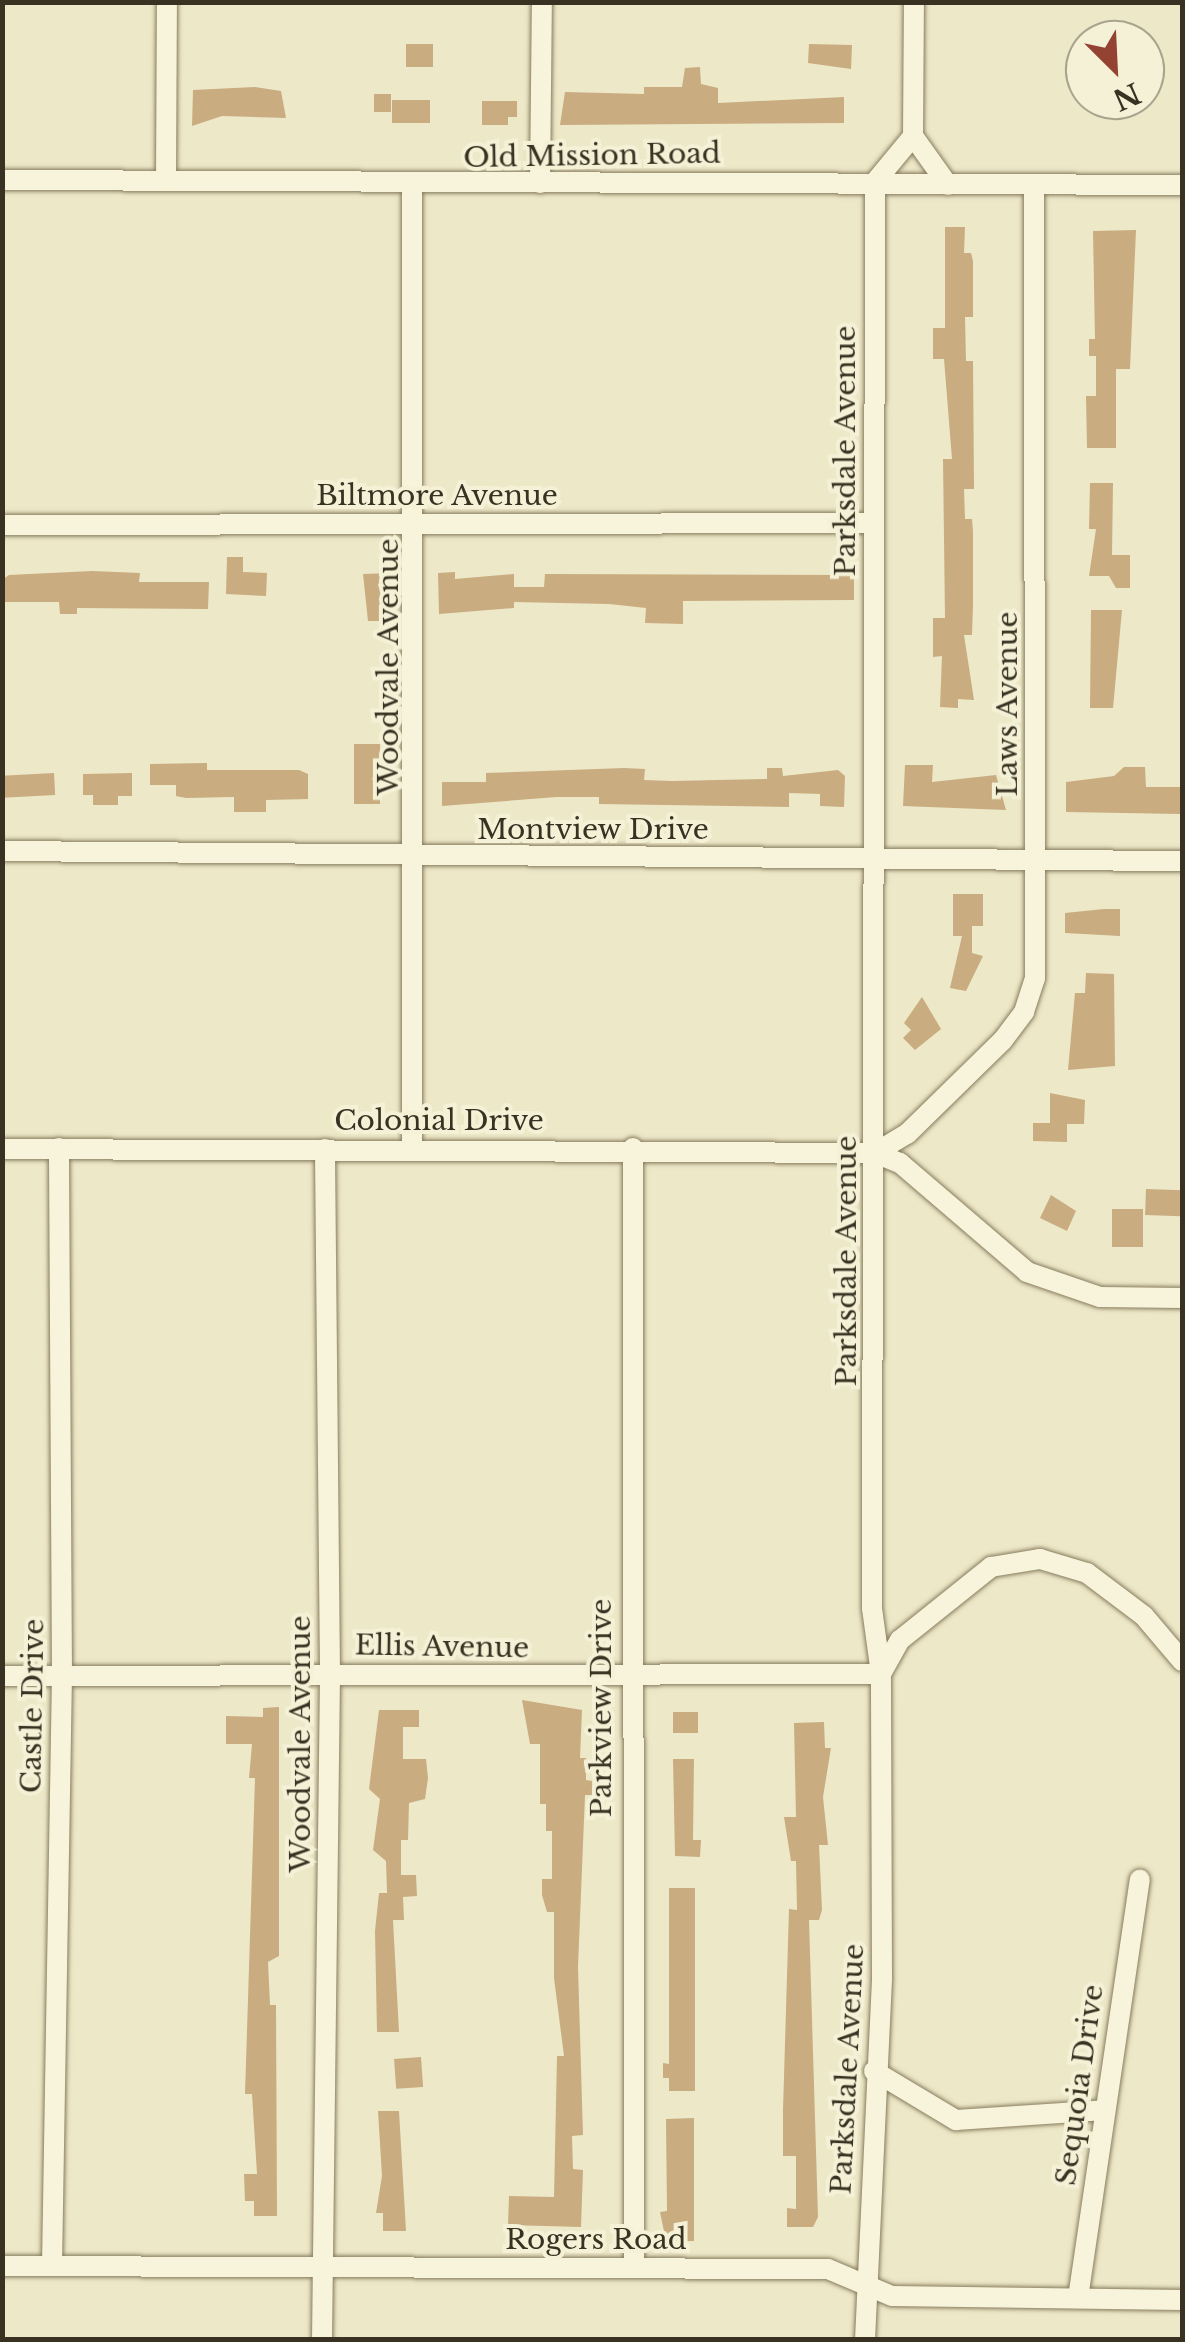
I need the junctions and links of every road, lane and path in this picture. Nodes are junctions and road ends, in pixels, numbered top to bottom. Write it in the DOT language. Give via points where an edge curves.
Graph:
graph roads {
  1 [pos="167,2"];
  2 [pos="542,2"];
  3 [pos="914,2"];
  4 [pos="912,136"];
  5 [pos="2,180"];
  6 [pos="166,180"];
  7 [pos="875,182"];
  8 [pos="540,183"];
  9 [pos="948,185"];
  10 [pos="1182,185"];
  11 [pos="412,186"];
  12 [pos="1034,188"];
  13 [pos="872,522"];
  14 [pos="417,523"];
  15 [pos="2,525"];
  16 [pos="2,851"];
  17 [pos="416,857"];
  18 [pos="872,858"];
  19 [pos="1036,858"];
  20 [pos="1182,862"];
  21 [pos="412,1147"];
  22 [pos="2,1148"];
  23 [pos="59,1148"];
  24 [pos="632,1148"];
  25 [pos="325,1149"];
  26 [pos="875,1153"];
  27 [pos="1182,1298"];
  28 [pos="1182,1661"];
  29 [pos="330,1673"];
  30 [pos="881,1674"];
  31 [pos="2,1676"];
  32 [pos="62,1676"];
  33 [pos="629,1678"];
  34 [pos="1140,1880"];
  35 [pos="874,2070"];
  36 [pos="1105,2110"];
  37 [pos="2,2266"];
  38 [pos="52,2266"];
  39 [pos="327,2266"];
  40 [pos="634,2268"];
  41 [pos="866,2283"];
  42 [pos="1078,2298"];
  43 [pos="1182,2300"];
  44 [pos="322,2340"];
  45 [pos="866,2340"];
  1 -- 6 [label="street"];
  2 -- 8 [label="street"];
  3 -- 4 [label="street"];
  4 -- 7 [label="street"];
  4 -- 9 [label="street"];
  5 -- 6 [label="street, Old Mission Road"];
  6 -- 11 [label="street, Old Mission Road"];
  7 -- 8 [label="street, Old Mission Road"];
  7 -- 9 [label="street, Old Mission Road"];
  7 -- 13 [label="street, Parksdale Avenue"];
  8 -- 11 [label="street, Old Mission Road"];
  9 -- 12 [label="street, Old Mission Road"];
  10 -- 12 [label="street, Old Mission Road"];
  11 -- 14 [label="street, Woodvale Avenue"];
  12 -- 19 [label="street, Laws Avenue"];
  13 -- 14 [label="street, Biltmore Avenue"];
  13 -- 18 [label="street, Parksdale Avenue"];
  14 -- 15 [label="street, Biltmore Avenue"];
  14 -- 17 [label="street, Woodvale Avenue"];
  16 -- 17 [label="street, Montview Drive"];
  17 -- 18 [label="street, Montview Drive"];
  17 -- 21 [label="street, Woodvale Avenue"];
  18 -- 19 [label="street, Montview Drive"];
  18 -- 26 [label="street, Parksdale Avenue"];
  19 -- 20 [label="street, Montview Drive"];
  19 -- 26 [label="street, Laws Avenue" via="1039,941 1024,1012 907,1134"];
  21 -- 24 [label="street, Colonial Drive"];
  21 -- 25 [label="street, Colonial Drive"];
  22 -- 23 [label="street, Colonial Drive"];
  23 -- 25 [label="street, Colonial Drive"];
  23 -- 32 [label="street, Castle Drive"];
  24 -- 26 [label="street, Colonial Drive"];
  24 -- 33 [label="street, Parkview Drive"];
  25 -- 29 [label="street, Woodvale Avenue"];
  26 -- 27 [label="street" via="900,1163 1027,1272 1100,1297"];
  26 -- 30 [label="street, Parksdale Avenue" via="872,1608"];
  28 -- 30 [label="street" via="1144,1616 1088,1573 1040,1559 991,1567 900,1640"];
  29 -- 32 [label="street, Ellis Avenue"];
  29 -- 33 [label="street, Ellis Avenue"];
  29 -- 39 [label="street, Woodvale Avenue"];
  30 -- 33 [label="street, Ellis Avenue"];
  30 -- 35 [label="street, Parksdale Avenue" via="882,1979"];
  31 -- 32 [label="street, Ellis Avenue"];
  32 -- 38 [label="street, Castle Drive"];
  33 -- 40 [label="street, Parkview Drive"];
  34 -- 36 [label="street, Sequoia Drive"];
  35 -- 36 [label="street" via="956,2120"];
  35 -- 41 [label="street, Parksdale Avenue"];
  36 -- 42 [label="street, Sequoia Drive"];
  37 -- 38 [label="street, Rogers Road"];
  38 -- 39 [label="street, Rogers Road"];
  39 -- 40 [label="street, Rogers Road"];
  39 -- 44 [label="street, Woodvale Avenue"];
  40 -- 41 [label="street, Rogers Road" via="828,2269"];
  41 -- 42 [label="street, Rogers Road" via="892,2296"];
  41 -- 45 [label="street, Parksdale Avenue"];
  42 -- 43 [label="street, Rogers Road"];
}
